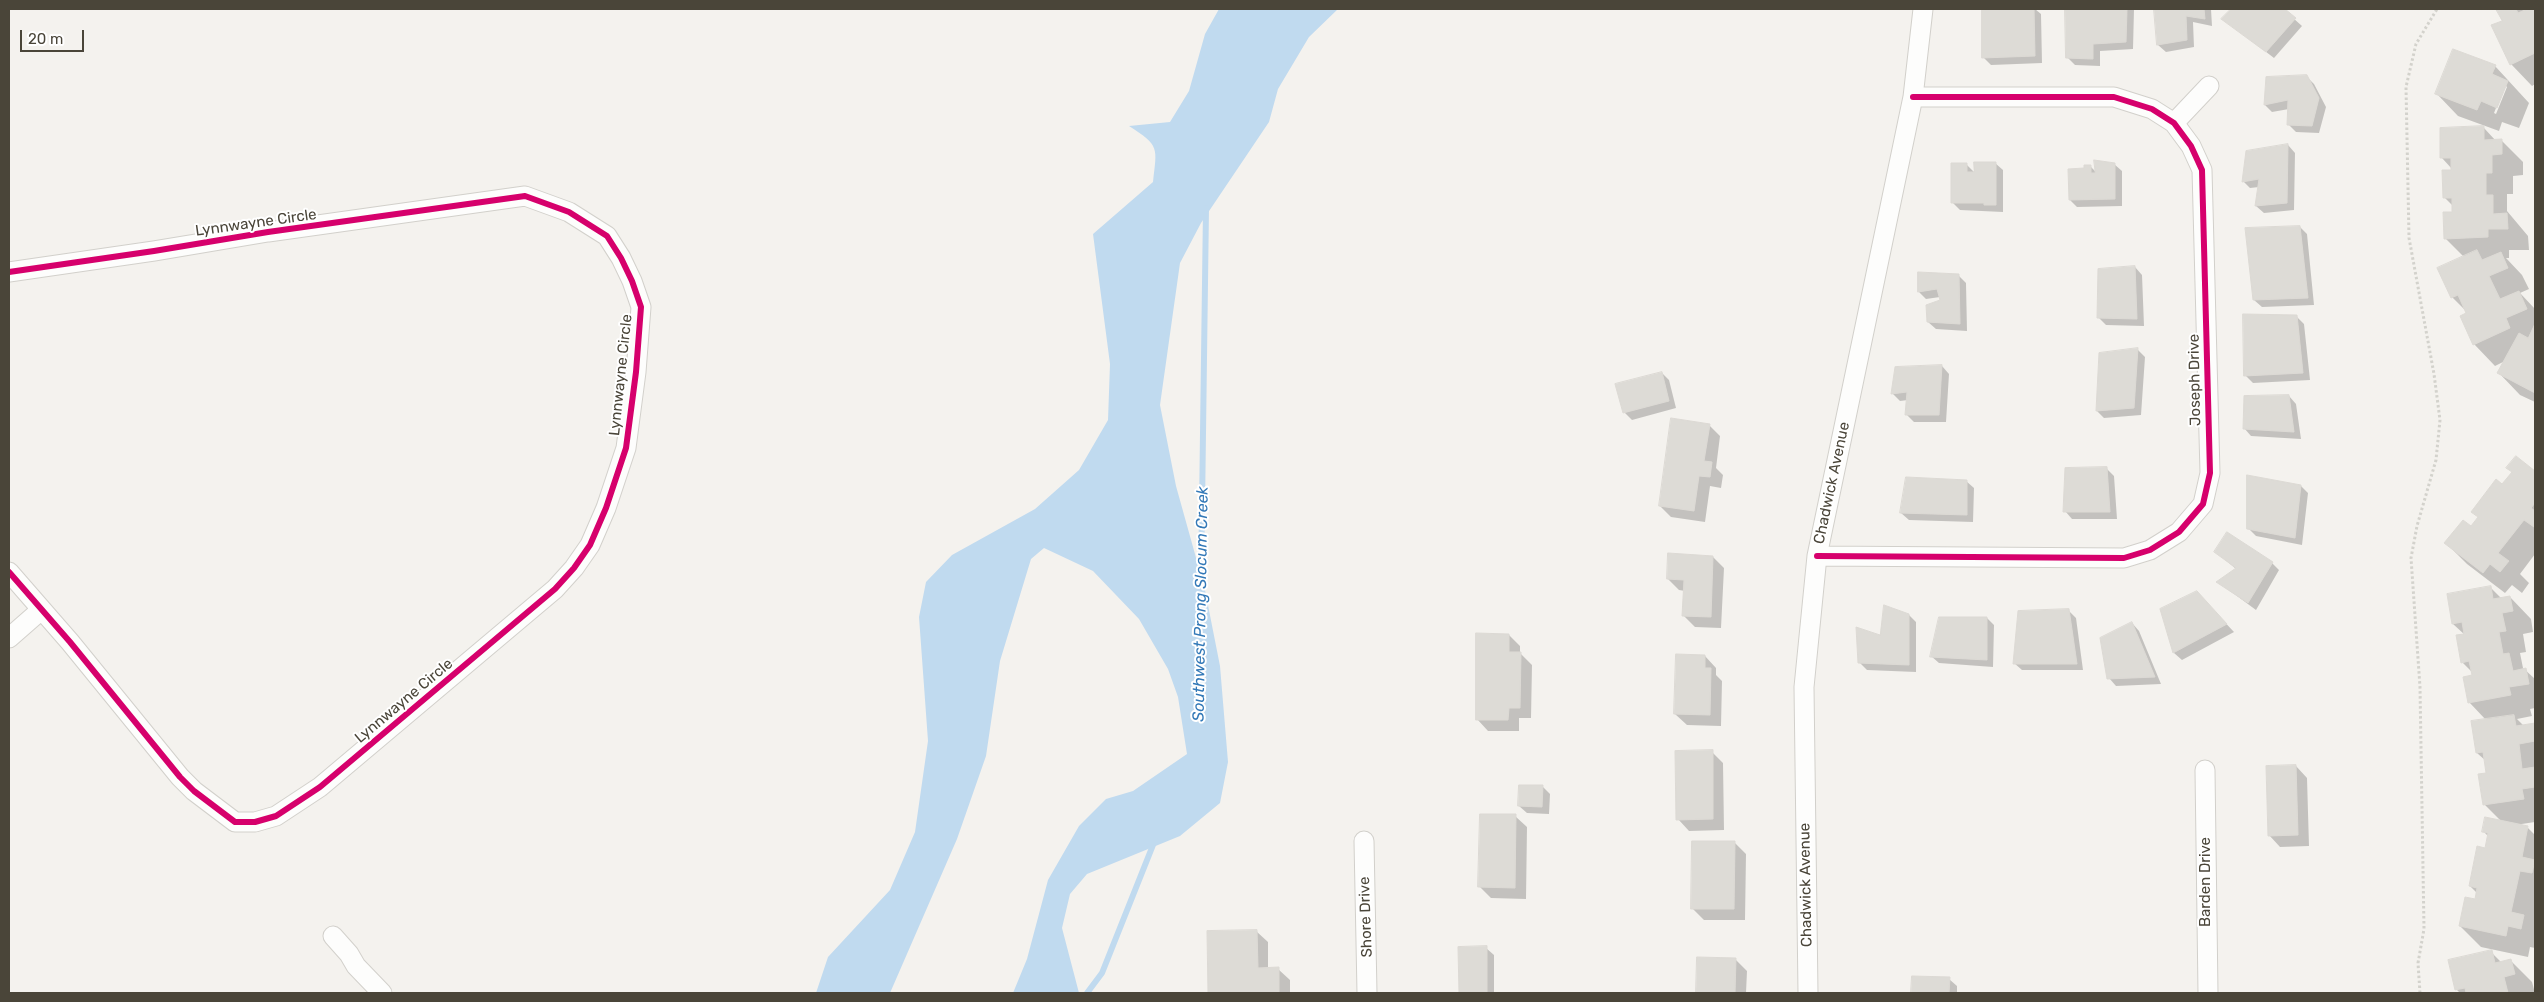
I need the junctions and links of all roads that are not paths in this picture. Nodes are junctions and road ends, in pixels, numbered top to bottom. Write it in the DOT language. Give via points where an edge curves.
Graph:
graph roads {
  1 [pos="1923,9"];
  2 [pos="2208,86"];
  3 [pos="1913,97"];
  4 [pos="2174,123"];
  5 [pos="9,272"];
  6 [pos="1817,556"];
  7 [pos="9,572"];
  8 [pos="41,610"];
  9 [pos="9,638"];
  10 [pos="2205,770"];
  11 [pos="1364,841"];
  12 [pos="333,936"];
  13 [pos="382,993"];
  14 [pos="1367,993"];
  15 [pos="1808,993"];
  16 [pos="2208,993"];
  1 -- 3 [label="street, Chadwick Avenue"];
  2 -- 4 [label="street"];
  3 -- 4 [label="street, Joseph Drive" via="2114,97 2152,109"];
  3 -- 6 [label="street, Chadwick Avenue"];
  4 -- 6 [label="street, Joseph Drive" via="2202,170 2210,473 2203,504 2179,532 2150,550 2124,558"];
  5 -- 8 [label="street, Lynnwayne Circle" via="525,196 569,212 607,236 621,258 641,307 626,448 602,521 574,568 555,589 363,752 320,787 276,816 255,822 235,822 194,791"];
  6 -- 15 [label="street, Chadwick Avenue" via="1804,687"];
  7 -- 8 [label="street, Lynnwayne Circle"];
  8 -- 9 [label="street"];
  10 -- 16 [label="street, Barden Drive"];
  11 -- 14 [label="street, Shore Drive"];
  12 -- 13 [label="street"];
}
